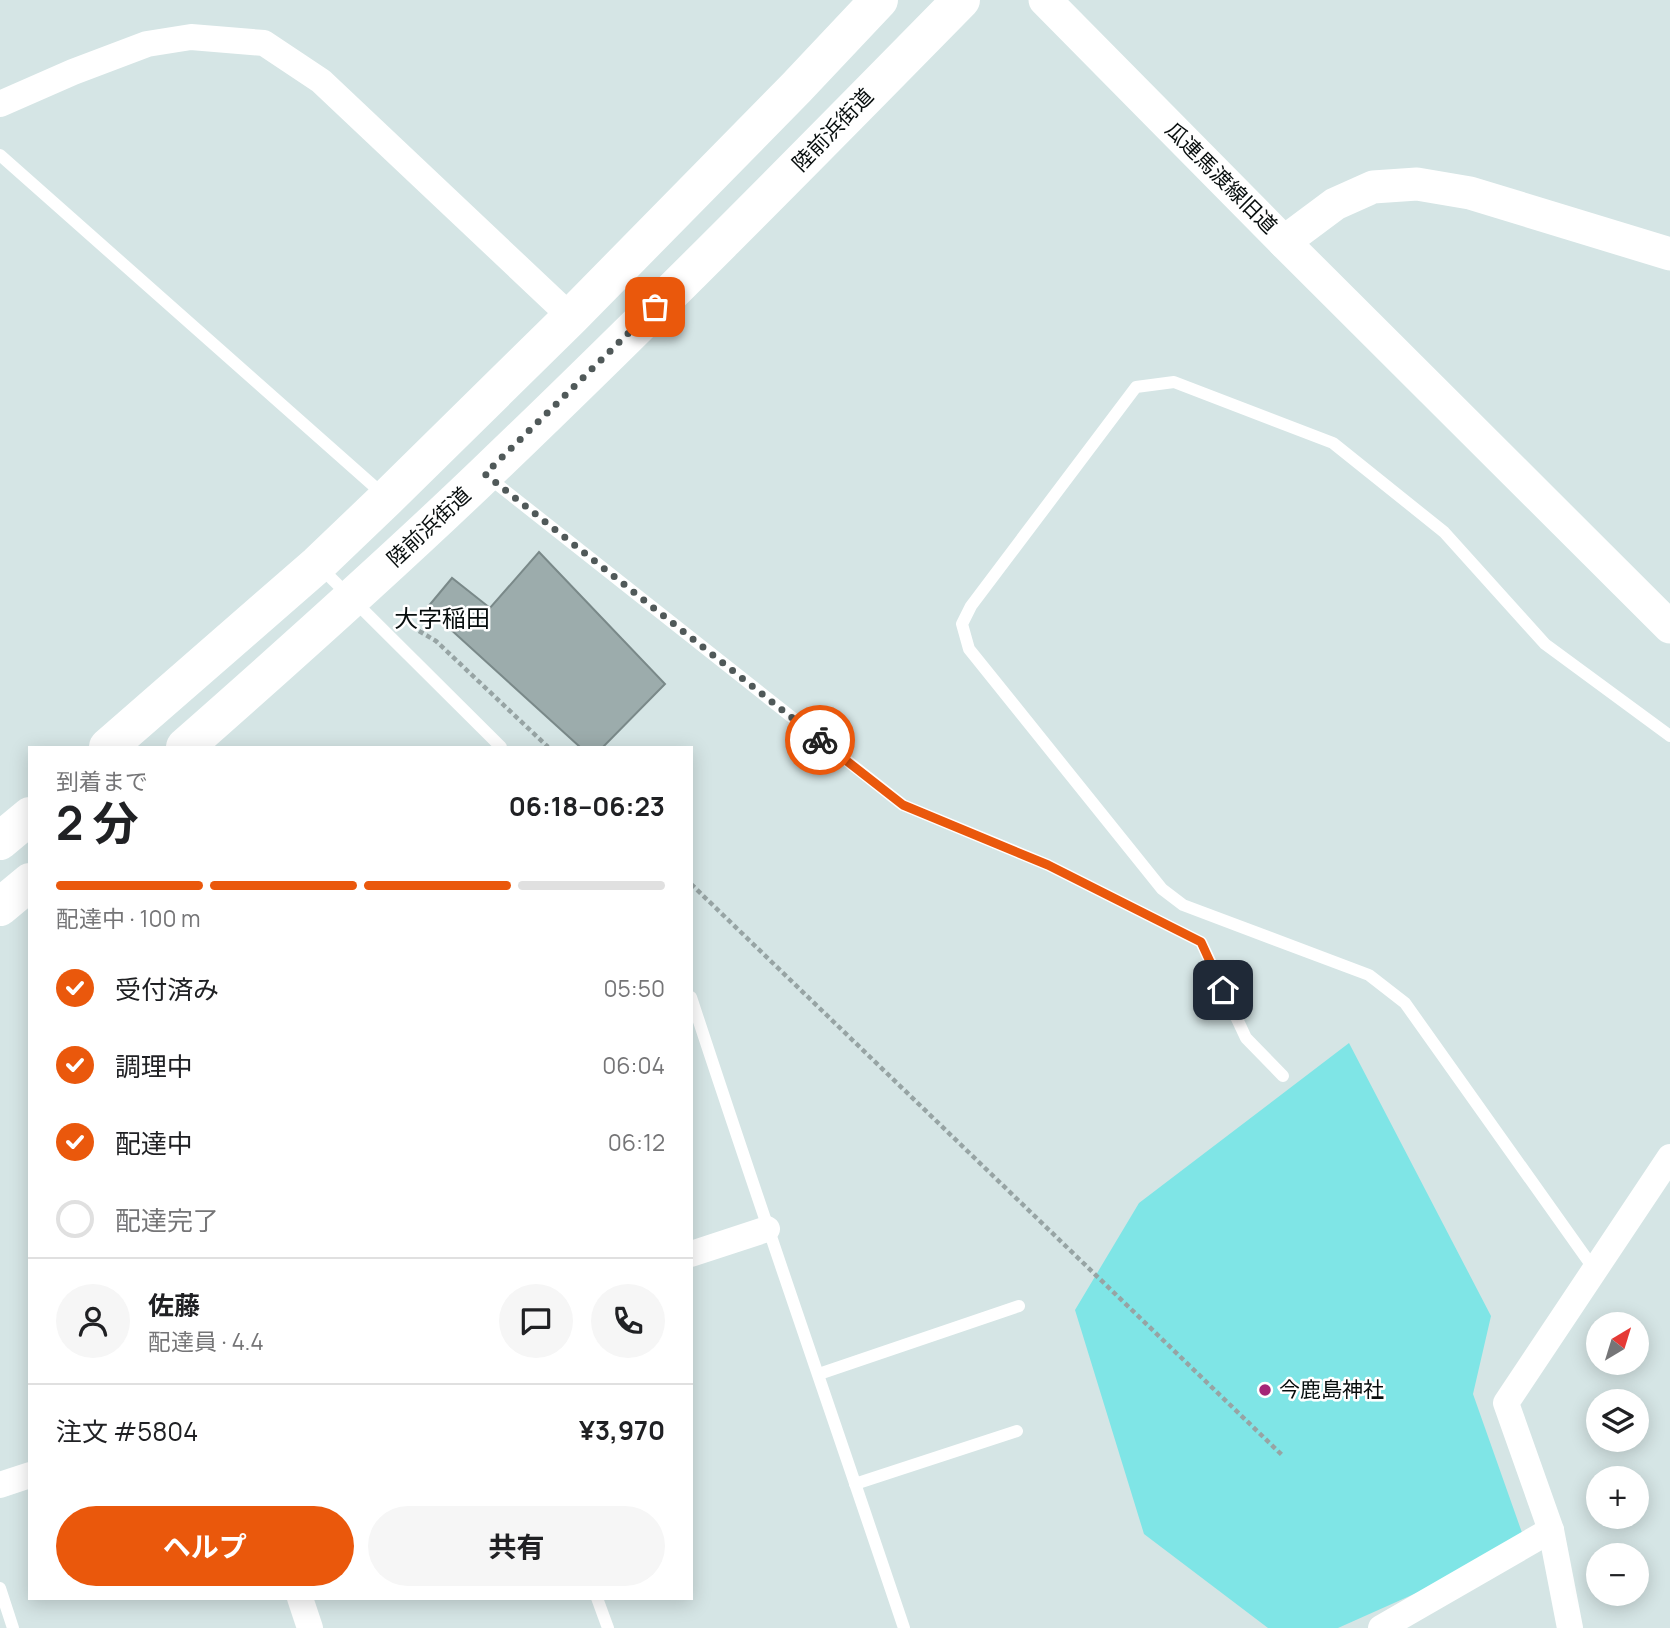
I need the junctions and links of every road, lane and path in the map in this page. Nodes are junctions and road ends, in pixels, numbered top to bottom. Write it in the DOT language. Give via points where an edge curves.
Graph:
graph roads {
  1 [pos="879,0"];
  2 [pos="961,0"];
  3 [pos="1045,0"];
  4 [pos="0,104"];
  5 [pos="0,155"];
  6 [pos="1284,242"];
  7 [pos="1670,254"];
  8 [pos="571,317"];
  9 [pos="485,474"];
  10 [pos="387,498"];
  11 [pos="318,564"];
  12 [pos="352,599"];
  13 [pos="1670,627"];
  14 [pos="417,630"];
  15 [pos="1670,736"];
  16 [pos="109,746"];
  17 [pos="186,746"];
  18 [pos="499,746"];
  19 [pos="547,746"];
  20 [pos="28,883"];
  21 [pos="693,886"];
  22 [pos="0,907"];
  23 [pos="693,1003"];
  24 [pos="1283,1076"];
  25 [pos="1670,1157"];
  26 [pos="767,1229"];
  27 [pos="693,1253"];
  28 [pos="1594,1269"];
  29 [pos="1019,1306"];
  30 [pos="819,1374"];
  31 [pos="1017,1431"];
  32 [pos="1283,1456"];
  33 [pos="28,1476"];
  34 [pos="855,1484"];
  35 [pos="0,1485"];
  36 [pos="1550,1530"];
  37 [pos="0,1588"];
  38 [pos="301,1600"];
  39 [pos="598,1600"];
  40 [pos="13,1628"];
  41 [pos="310,1628"];
  42 [pos="608,1628"];
  43 [pos="904,1628"];
  44 [pos="1381,1628"];
  45 [pos="1570,1628"];
  1 -- 8 [label="highway"];
  2 -- 9 [label="highway, 陸前浜街道"];
  3 -- 6 [label="street, 瓜連馬渡線旧道"];
  4 -- 8 [label="street" via="147,44 191,37 264,43 321,81"];
  5 -- 10 [label="lane"];
  6 -- 7 [label="street, 瓜連馬渡線旧道" via="1335,204 1373,187 1417,184 1469,193"];
  6 -- 13 [label="street"];
  8 -- 10 [label="highway"];
  9 -- 12 [label="highway, 陸前浜街道"];
  9 -- 24 [label="lane" via="903,805 1048,865 1201,942 1246,1038"];
  10 -- 11 [label="highway"];
  11 -- 12 [label="lane"];
  11 -- 16 [label="highway"];
  12 -- 17 [label="highway, 陸前浜街道"];
  12 -- 18 [label="lane"];
  14 -- 19 [label="path" via="436,641"];
  15 -- 28 [label="lane" via="1545,643 1444,532 1332,443 1174,382 1136,387 962,624 969,649 1162,889 1183,905 1370,975 1405,1003"];
  20 -- 22 [label="highway"];
  21 -- 32 [label="path"];
  23 -- 26 [label="lane"];
  25 -- 28 [label="street"];
  26 -- 27 [label="street"];
  26 -- 30 [label="lane"];
  28 -- 36 [label="street" via="1506,1403"];
  29 -- 30 [label="lane"];
  30 -- 34 [label="lane"];
  31 -- 34 [label="lane"];
  33 -- 35 [label="street"];
  34 -- 43 [label="lane"];
  36 -- 44 [label="street"];
  36 -- 45 [label="street"];
  37 -- 40 [label="lane"];
  38 -- 41 [label="street"];
  39 -- 42 [label="lane"];
}
